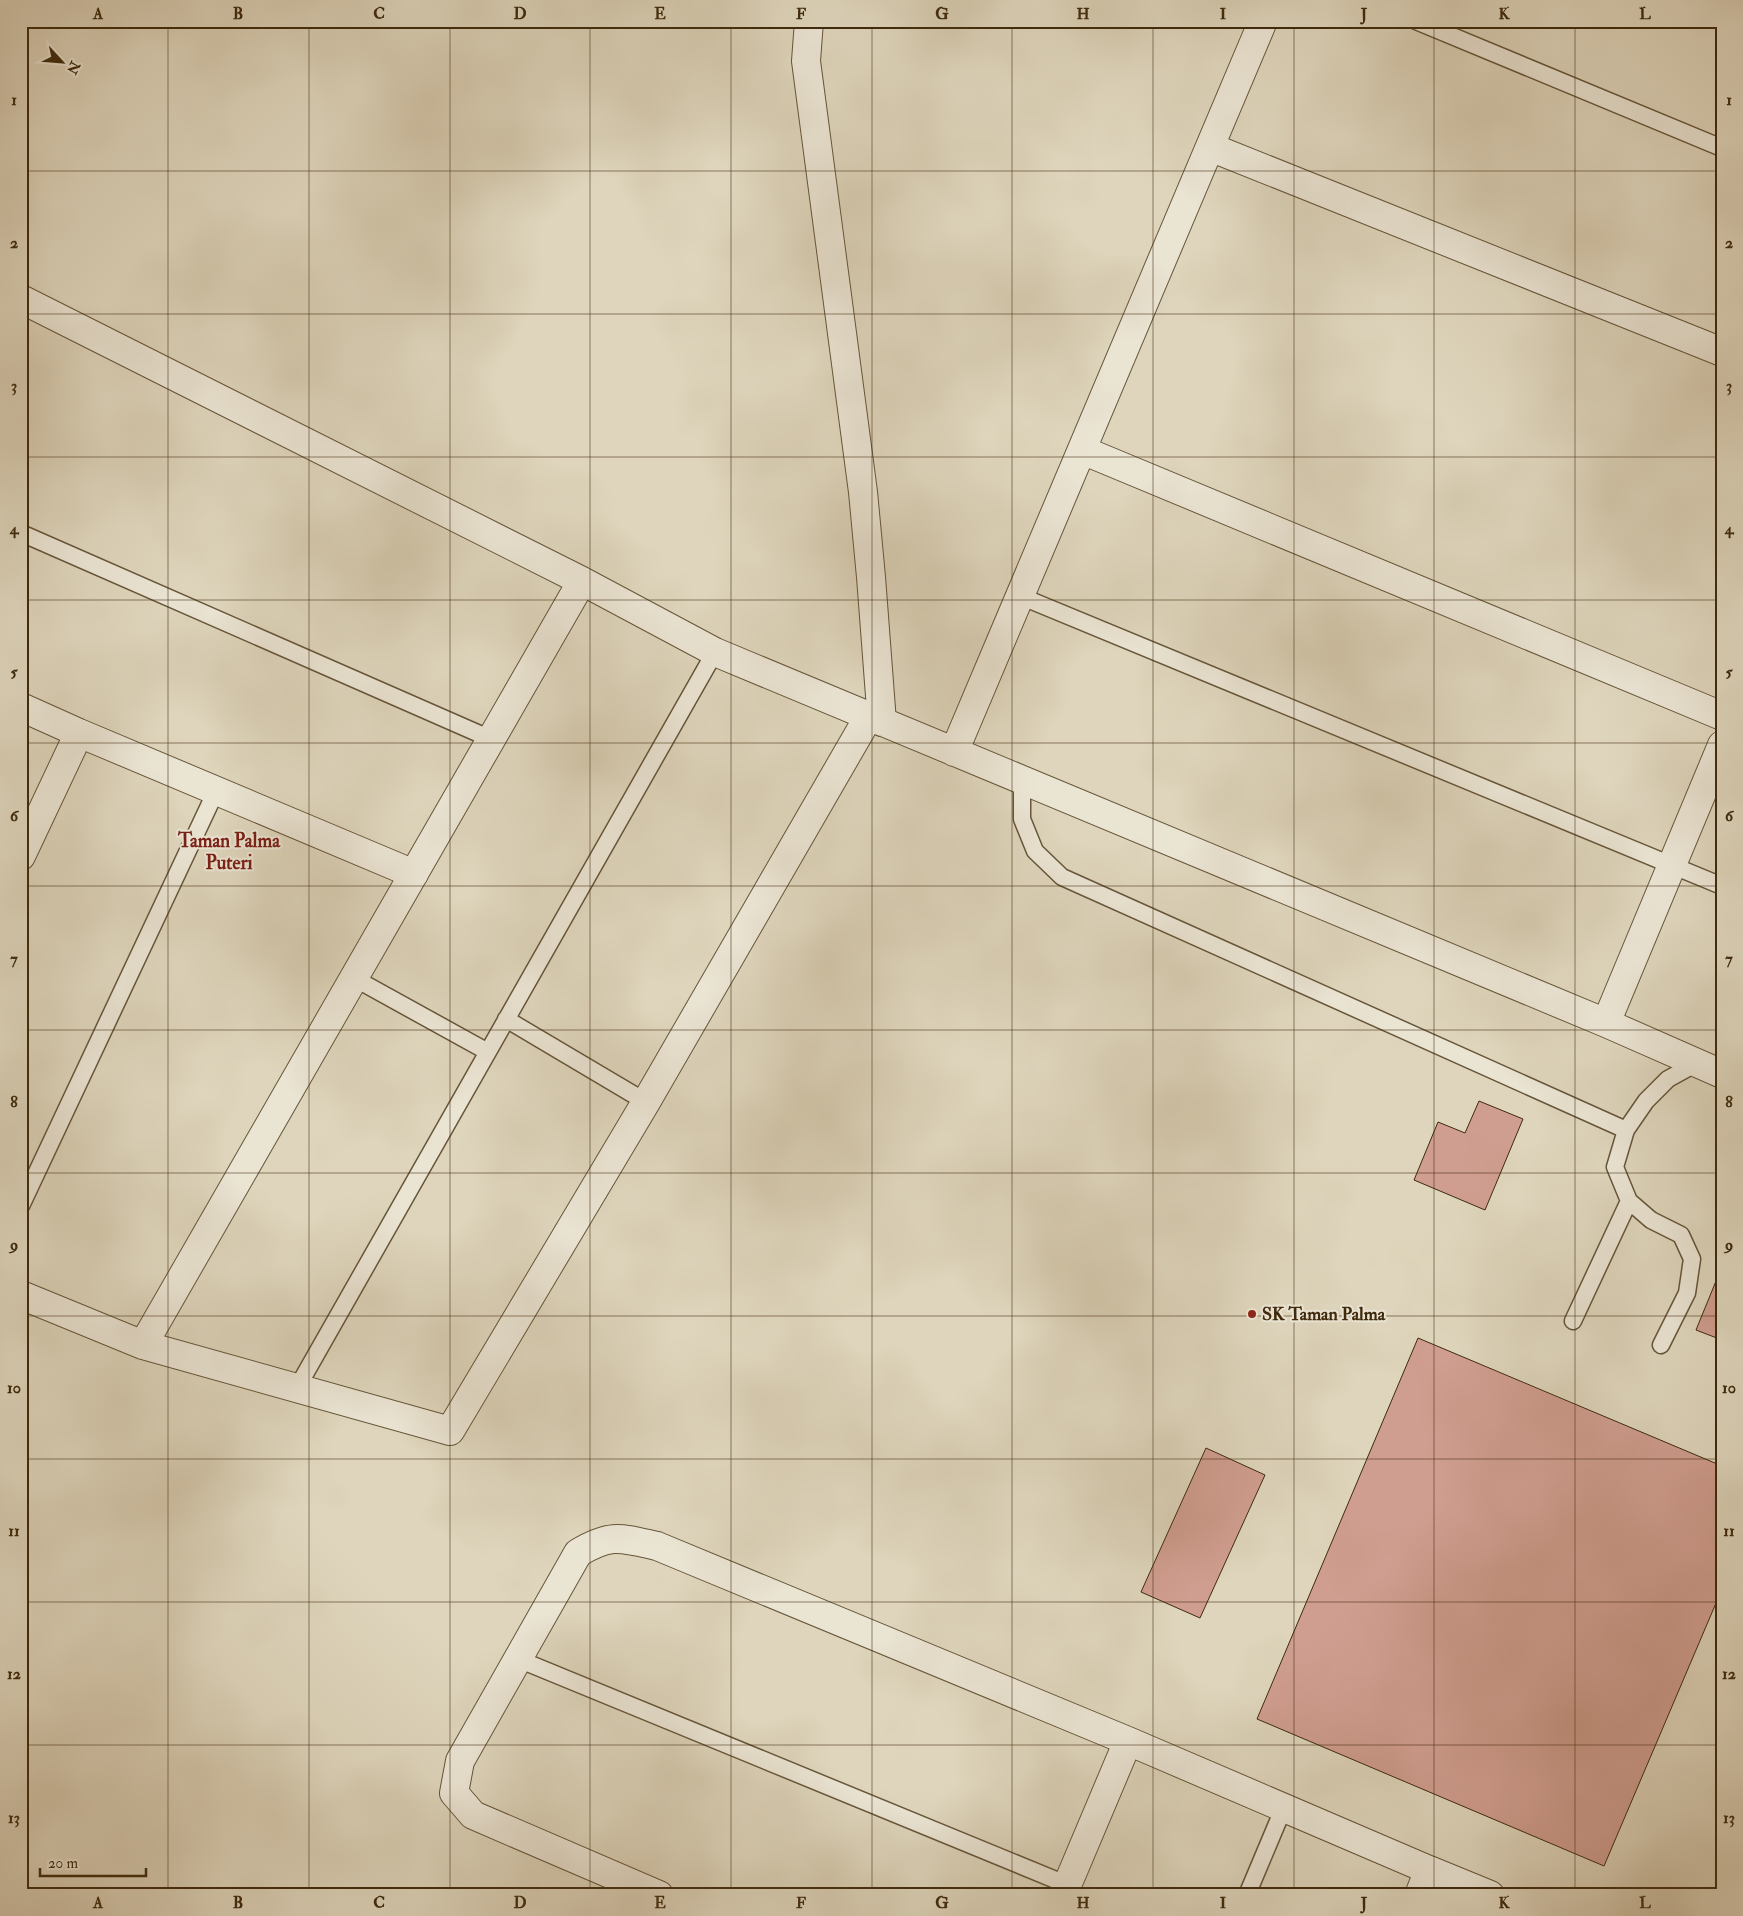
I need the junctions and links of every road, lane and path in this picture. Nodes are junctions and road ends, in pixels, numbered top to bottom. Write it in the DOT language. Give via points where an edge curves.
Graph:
graph roads {
  1 [pos="809,21"];
  2 [pos="1263,21"];
  3 [pos="1416,21"];
  4 [pos="1210,147"];
  5 [pos="1722,148"];
  6 [pos="21,299"];
  7 [pos="1722,352"];
  8 [pos="1082,450"];
  9 [pos="21,533"];
  10 [pos="582,581"];
  11 [pos="1020,596"];
  12 [pos="715,652"];
  13 [pos="21,707"];
  14 [pos="1722,716"];
  15 [pos="875,719"];
  16 [pos="79,734"];
  17 [pos="491,739"];
  18 [pos="1722,744"];
  19 [pos="954,752"];
  20 [pos="1022,780"];
  21 [pos="216,791"];
  22 [pos="21,856"];
  23 [pos="1672,864"];
  24 [pos="414,874"];
  25 [pos="1722,886"];
  26 [pos="354,978"];
  27 [pos="506,1019"];
  28 [pos="1606,1023"];
  29 [pos="488,1052"];
  30 [pos="1697,1063"];
  31 [pos="1722,1074"];
  32 [pos="646,1102"];
  33 [pos="1626,1130"];
  34 [pos="1630,1201"];
  35 [pos="21,1206"];
  36 [pos="21,1295"];
  37 [pos="1573,1321"];
  38 [pos="143,1345"];
  39 [pos="1660,1345"];
  40 [pos="297,1388"];
  41 [pos="518,1659"];
  42 [pos="1128,1740"];
  43 [pos="1284,1807"];
  44 [pos="1424,1883"];
  45 [pos="1066,1890"];
  46 [pos="659,1895"];
  47 [pos="1247,1895"];
  48 [pos="1490,1895"];
  1 -- 15 [label="street" via="806,61 872,577"];
  2 -- 4 [label="street"];
  3 -- 5 [label="lane"];
  4 -- 7 [label="street"];
  4 -- 8 [label="street"];
  6 -- 10 [label="street"];
  8 -- 11 [label="street"];
  8 -- 14 [label="street"];
  9 -- 17 [label="lane"];
  10 -- 12 [label="street"];
  10 -- 17 [label="street"];
  11 -- 19 [label="street"];
  11 -- 23 [label="lane"];
  12 -- 15 [label="street"];
  12 -- 27 [label="lane"];
  13 -- 16 [label="street"];
  15 -- 19 [label="street"];
  15 -- 32 [label="street"];
  16 -- 21 [label="street"];
  16 -- 22 [label="street"];
  17 -- 24 [label="street"];
  18 -- 23 [label="street"];
  19 -- 20 [label="street"];
  20 -- 28 [label="street"];
  20 -- 33 [label="lane" via="1022,819 1035,851 1062,877"];
  21 -- 24 [label="street"];
  21 -- 35 [label="lane"];
  23 -- 25 [label="lane"];
  23 -- 28 [label="street"];
  24 -- 26 [label="street"];
  26 -- 29 [label="lane"];
  26 -- 38 [label="street"];
  27 -- 29 [label="lane"];
  27 -- 32 [label="lane"];
  28 -- 30 [label="street"];
  29 -- 40 [label="lane"];
  30 -- 31 [label="street"];
  30 -- 33 [label="lane" via="1668,1079 1646,1101"];
  32 -- 40 [label="street" via="450,1431"];
  33 -- 34 [label="lane" via="1615,1167"];
  34 -- 37 [label="lane"];
  34 -- 39 [label="lane" via="1651,1220 1681,1235 1692,1259 1687,1293"];
  36 -- 38 [label="street"];
  38 -- 40 [label="street"];
  41 -- 42 [label="street" via="578,1554 598,1541 622,1538 658,1546"];
  41 -- 45 [label="lane"];
  41 -- 46 [label="street" via="460,1760 454,1793 473,1815"];
  42 -- 43 [label="street"];
  42 -- 45 [label="street"];
  43 -- 44 [label="street"];
  43 -- 47 [label="lane"];
  44 -- 48 [label="street"];
}
